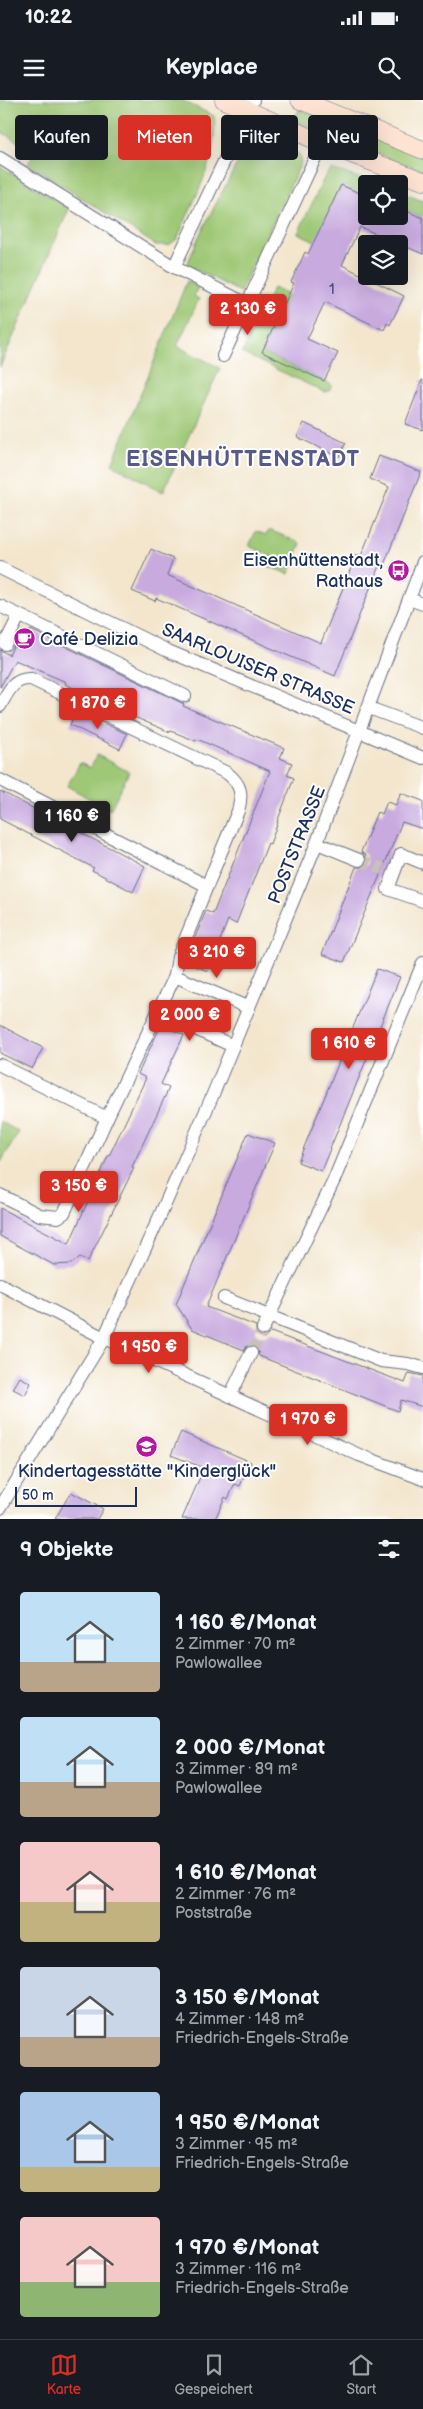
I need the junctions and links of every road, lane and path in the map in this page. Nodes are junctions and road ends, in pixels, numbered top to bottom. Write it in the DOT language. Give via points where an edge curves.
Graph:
graph roads {
  1 [pos="224,100"];
  2 [pos="300,100"];
  3 [pos="250,106"];
  4 [pos="308,136"];
  5 [pos="423,150"];
  6 [pos="0,158"];
  7 [pos="314,160"];
  8 [pos="367,160"];
  9 [pos="423,181"];
  10 [pos="174,267"];
  11 [pos="247,304"];
  12 [pos="224,356"];
  13 [pos="423,562"];
  14 [pos="1,571"];
  15 [pos="409,599"];
  16 [pos="423,604"];
  17 [pos="0,606"];
  18 [pos="19,616"];
  19 [pos="5,644"];
  20 [pos="184,696"];
  21 [pos="0,706"];
  22 [pos="369,708"];
  23 [pos="423,728"];
  24 [pos="360,731"];
  25 [pos="423,758"];
  26 [pos="0,780"];
  27 [pos="317,843"];
  28 [pos="359,860"];
  29 [pos="423,863"];
  30 [pos="206,886"];
  31 [pos="423,901"];
  32 [pos="421,966"];
  33 [pos="175,976"];
  34 [pos="249,1008"];
  35 [pos="158,1012"];
  36 [pos="233,1046"];
  37 [pos="0,1064"];
  38 [pos="108,1118"];
  39 [pos="0,1195"];
  40 [pos="0,1284"];
  41 [pos="224,1298"];
  42 [pos="266,1323"];
  43 [pos="104,1338"];
  44 [pos="252,1353"];
  45 [pos="423,1368"];
  46 [pos="230,1396"];
  47 [pos="423,1479"];
  48 [pos="0,1508"];
  1 -- 3 [label="street"];
  2 -- 5 [label="street"];
  3 -- 4 [label="street"];
  3 -- 10 [label="street"];
  6 -- 10 [label="street"];
  7 -- 11 [label="street"];
  8 -- 9 [label="street"];
  10 -- 11 [label="street"];
  11 -- 12 [label="street"];
  13 -- 15 [label="street, POSTSTRASSE"];
  14 -- 24 [label="street, SAARLOUISER STRASSE" via="160,647"];
  15 -- 16 [label="street"];
  15 -- 22 [label="street, POSTSTRASSE"];
  17 -- 18 [label="street"];
  18 -- 19 [label="street"];
  18 -- 20 [label="street"];
  21 -- 30 [label="street" via="12,685 31,679 236,780 241,788 238,810"];
  22 -- 23 [label="street"];
  22 -- 24 [label="street, POSTSTRASSE"];
  24 -- 25 [label="street, SAARLOUISER STRASSE"];
  24 -- 27 [label="street, POSTSTRASSE"];
  26 -- 30 [label="street"];
  27 -- 28 [label="street"];
  27 -- 34 [label="street, POSTSTRASSE"];
  29 -- 31 [label="street" via="401,854 388,871 388,889"];
  30 -- 33 [label="street" via="178,957"];
  32 -- 42 [label="street" via="334,1180"];
  33 -- 34 [label="street"];
  33 -- 35 [label="street"];
  34 -- 36 [label="street, POSTSTRASSE"];
  35 -- 36 [label="street"];
  35 -- 38 [label="street"];
  36 -- 43 [label="street, POSTSTRASSE"];
  37 -- 38 [label="street"];
  38 -- 39 [label="street" via="64,1213 58,1217 40,1215"];
  40 -- 43 [label="street"];
  41 -- 42 [label="street"];
  42 -- 45 [label="street" via="381,1361"];
  43 -- 46 [label="street"];
  43 -- 48 [label="street, POSTSTRASSE"];
  44 -- 46 [label="street"];
  46 -- 47 [label="street" via="359,1455"];
}
